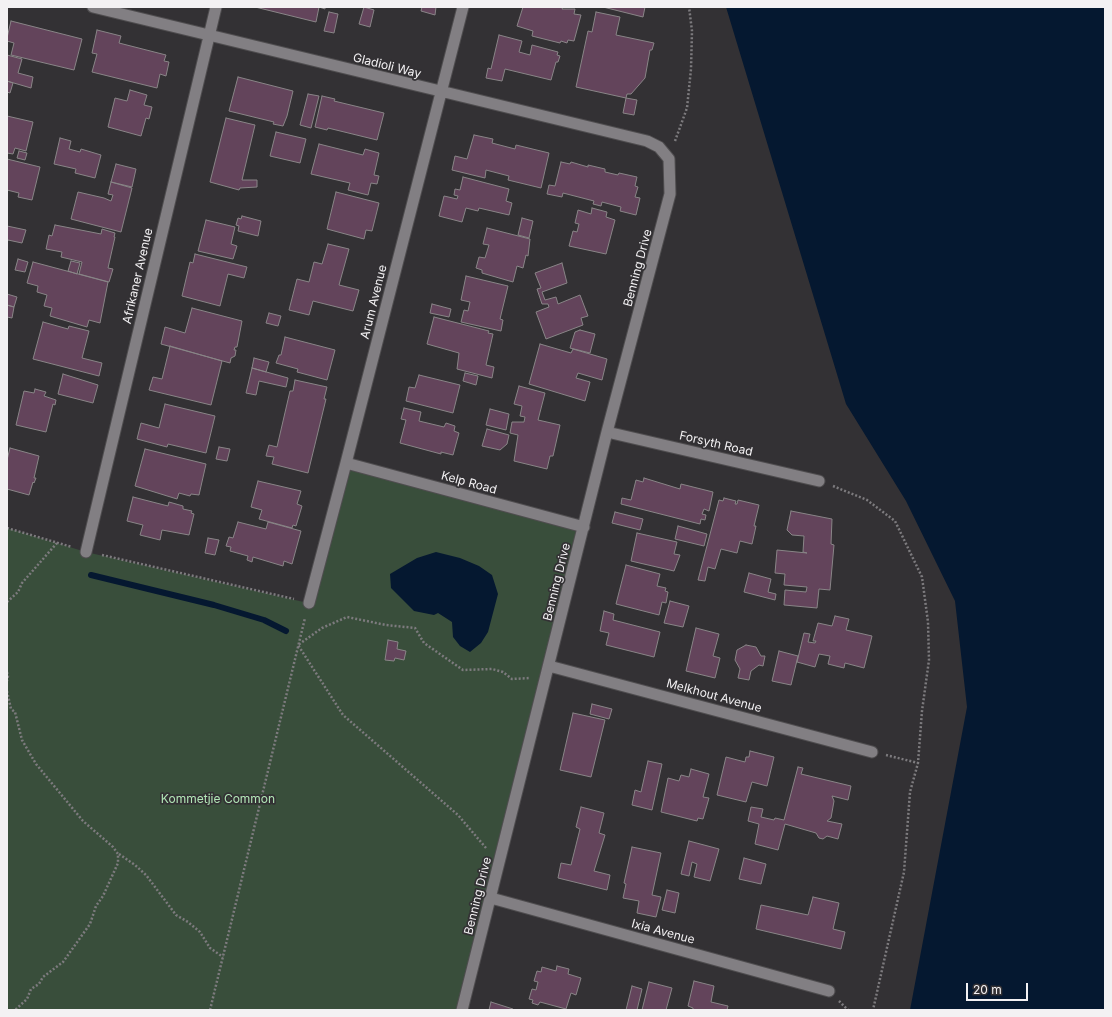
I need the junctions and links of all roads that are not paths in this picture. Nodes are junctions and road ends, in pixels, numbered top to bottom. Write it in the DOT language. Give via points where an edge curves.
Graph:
graph roads {
  1 [pos="93,7"];
  2 [pos="216,7"];
  3 [pos="463,7"];
  4 [pos="208,36"];
  5 [pos="442,92"];
  6 [pos="669,159"];
  7 [pos="608,432"];
  8 [pos="346,464"];
  9 [pos="819,481"];
  10 [pos="584,527"];
  11 [pos="86,552"];
  12 [pos="309,603"];
  13 [pos="549,666"];
  14 [pos="872,752"];
  15 [pos="491,898"];
  16 [pos="829,991"];
  17 [pos="462,1010"];
  1 -- 4 [label="street, Gladioli Way"];
  2 -- 4 [label="street, Afrikaner Avenue"];
  3 -- 5 [label="street, Arum Avenue"];
  4 -- 5 [label="street, Gladioli Way"];
  4 -- 11 [label="street, Afrikaner Avenue"];
  5 -- 6 [label="street, Gladioli Way" via="647,141 659,147"];
  5 -- 8 [label="street, Arum Avenue"];
  6 -- 7 [label="street, Benning Drive" via="670,194"];
  7 -- 9 [label="street, Forsyth Road"];
  7 -- 10 [label="street, Benning Drive"];
  8 -- 10 [label="street, Kelp Road"];
  8 -- 12 [label="street, Arum Avenue"];
  10 -- 13 [label="street, Benning Drive"];
  13 -- 14 [label="street, Melkhout Avenue"];
  13 -- 15 [label="street, Benning Drive"];
  15 -- 16 [label="street, Ixia Avenue"];
  15 -- 17 [label="street, Benning Drive"];
}
